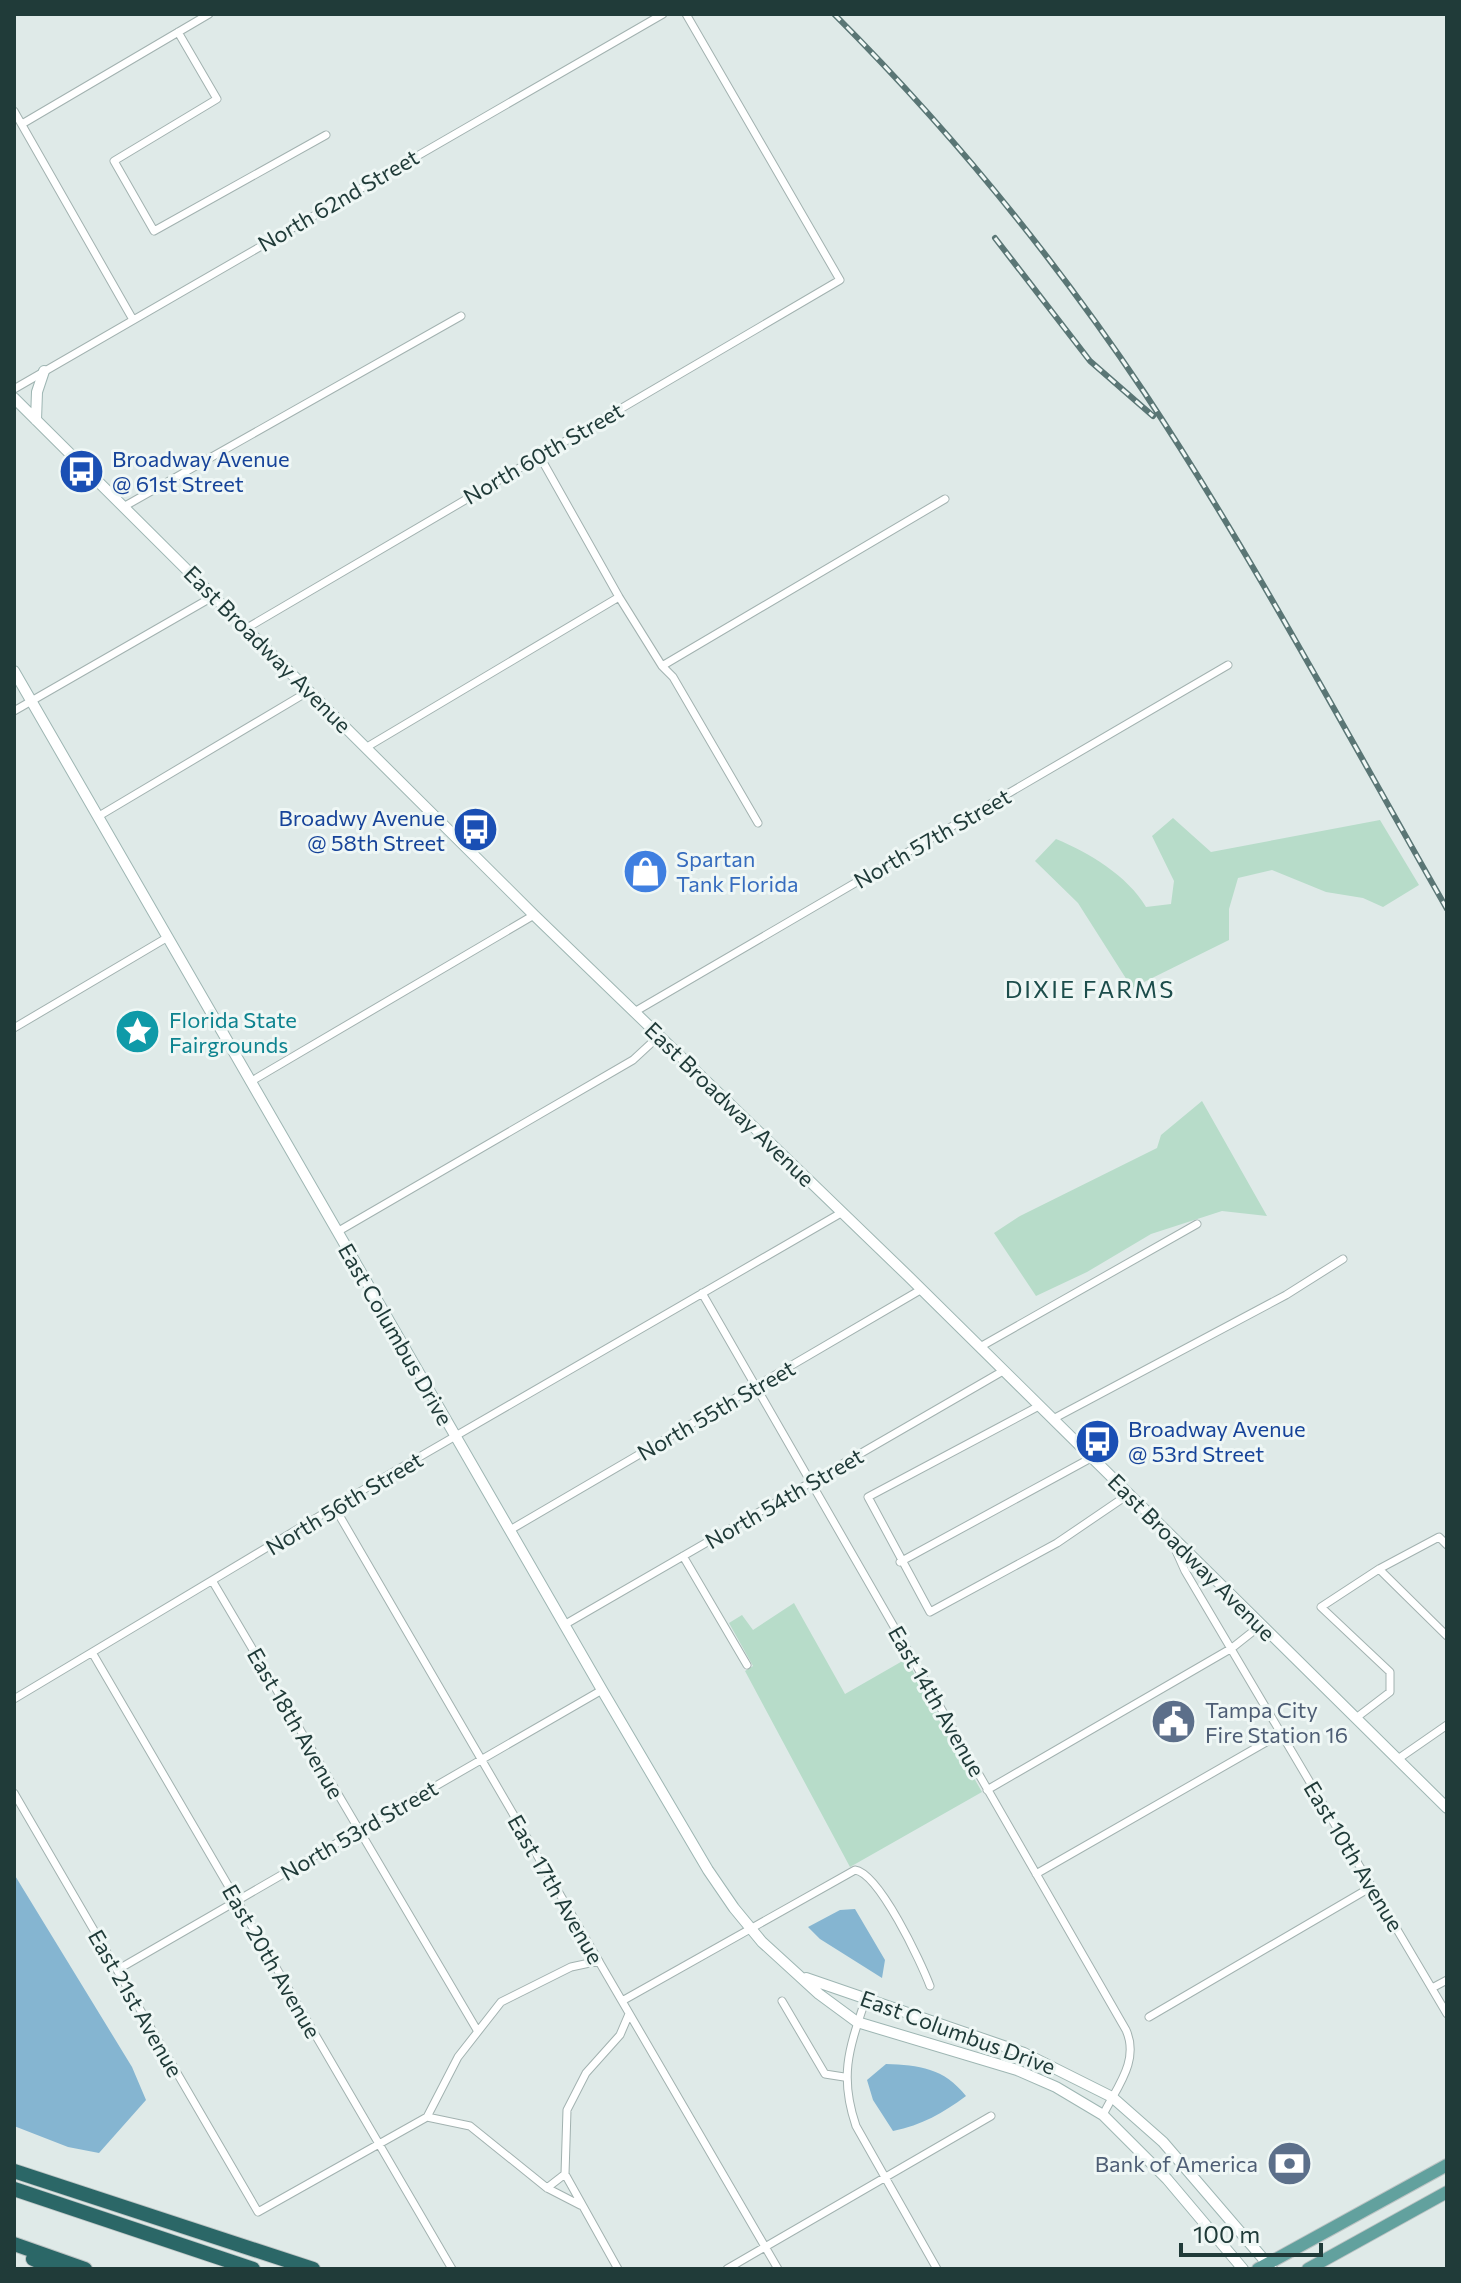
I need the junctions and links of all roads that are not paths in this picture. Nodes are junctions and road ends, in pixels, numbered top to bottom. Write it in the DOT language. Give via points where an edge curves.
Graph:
graph roads {
  1 [pos="209,14"];
  2 [pos="663,14"];
  3 [pos="686,14"];
  4 [pos="178,32"];
  5 [pos="14,111"];
  6 [pos="22,124"];
  7 [pos="326,135"];
  8 [pos="461,316"];
  9 [pos="132,318"];
  10 [pos="44,371"];
  11 [pos="14,389"];
  12 [pos="14,398"];
  13 [pos="36,420"];
  14 [pos="539,455"];
  15 [pos="945,499"];
  16 [pos="125,506"];
  17 [pos="214,596"];
  18 [pos="619,597"];
  19 [pos="247,628"];
  20 [pos="1228,665"];
  21 [pos="662,666"];
  22 [pos="14,671"];
  23 [pos="309,691"];
  24 [pos="31,700"];
  25 [pos="14,711"];
  26 [pos="367,747"];
  27 [pos="99,816"];
  28 [pos="758,823"];
  29 [pos="534,915"];
  30 [pos="168,937"];
  31 [pos="636,1011"];
  32 [pos="14,1028"];
  33 [pos="660,1035"];
  34 [pos="250,1082"];
  35 [pos="841,1213"];
  36 [pos="1197,1224"];
  37 [pos="337,1232"];
  38 [pos="1343,1259"];
  39 [pos="922,1289"];
  40 [pos="702,1293"];
  41 [pos="980,1347"];
  42 [pos="1003,1371"];
  43 [pos="756,1386"];
  44 [pos="1039,1406"];
  45 [pos="1053,1419"];
  46 [pos="456,1436"];
  47 [pos="1091,1458"];
  48 [pos="812,1483"];
  49 [pos="1129,1494"];
  50 [pos="335,1508"];
  51 [pos="510,1530"];
  52 [pos="1167,1531"];
  53 [pos="1447,1545"];
  54 [pos="683,1556"];
  55 [pos="900,1562"];
  56 [pos="1379,1569"];
  57 [pos="213,1582"];
  58 [pos="564,1625"];
  59 [pos="1261,1625"];
  60 [pos="1447,1636"];
  61 [pos="1232,1648"];
  62 [pos="93,1654"];
  63 [pos="747,1665"];
  64 [pos="602,1690"];
  65 [pos="14,1699"];
  66 [pos="1356,1718"];
  67 [pos="1447,1725"];
  68 [pos="1282,1733"];
  69 [pos="1398,1759"];
  70 [pos="482,1760"];
  71 [pos="987,1790"];
  72 [pos="14,1793"];
  73 [pos="1447,1808"];
  74 [pos="359,1830"];
  75 [pos="1036,1874"];
  76 [pos="1373,1886"];
  77 [pos="237,1901"];
  78 [pos="749,1927"];
  79 [pos="599,1961"];
  80 [pos="117,1970"];
  81 [pos="804,1978"];
  82 [pos="1447,1980"];
  83 [pos="930,1986"];
  84 [pos="1432,1988"];
  85 [pos="622,2001"];
  86 [pos="782,2001"];
  87 [pos="865,2001"];
  88 [pos="629,2014"];
  89 [pos="1447,2014"];
  90 [pos="1149,2017"];
  91 [pos="857,2022"];
  92 [pos="477,2030"];
  93 [pos="844,2077"];
  94 [pos="1112,2097"];
  95 [pos="1103,2115"];
  96 [pos="991,2116"];
  97 [pos="427,2117"];
  98 [pos="379,2144"];
  99 [pos="1447,2165"];
  100 [pos="14,2171"];
  101 [pos="565,2174"];
  102 [pos="885,2178"];
  103 [pos="547,2188"];
  104 [pos="14,2189"];
  105 [pos="1447,2192"];
  106 [pos="580,2205"];
  107 [pos="14,2244"];
  108 [pos="765,2247"];
  109 [pos="14,2251"];
  110 [pos="1266,2267"];
  111 [pos="55,2269"];
  112 [pos="85,2269"];
  113 [pos="253,2269"];
  114 [pos="313,2269"];
  115 [pos="452,2269"];
  116 [pos="618,2269"];
  117 [pos="727,2269"];
  118 [pos="778,2269"];
  119 [pos="937,2269"];
  120 [pos="1243,2269"];
  121 [pos="1308,2269"];
  1 -- 4 [label="street"];
  2 -- 9 [label="street, North 62nd Street"];
  3 -- 14 [label="street, North 60th Street" via="840,280"];
  4 -- 6 [label="street"];
  4 -- 7 [label="street" via="217,99 114,161 154,231"];
  5 -- 6 [label="street"];
  6 -- 9 [label="street"];
  8 -- 16 [label="street"];
  9 -- 10 [label="street, North 62nd Street"];
  10 -- 11 [label="street, North 62nd Street"];
  10 -- 13 [label="main road"];
  12 -- 13 [label="main road, East Broadway Avenue"];
  13 -- 16 [label="main road, East Broadway Avenue"];
  14 -- 18 [label="street"];
  14 -- 19 [label="street, North 60th Street"];
  15 -- 21 [label="street"];
  16 -- 17 [label="main road, East Broadway Avenue"];
  17 -- 19 [label="main road, East Broadway Avenue"];
  17 -- 24 [label="street"];
  18 -- 21 [label="street"];
  18 -- 26 [label="street"];
  19 -- 23 [label="main road, East Broadway Avenue"];
  20 -- 31 [label="street, North 57th Street"];
  21 -- 28 [label="street"];
  22 -- 24 [label="main road, East Columbus Drive"];
  23 -- 26 [label="main road, East Broadway Avenue"];
  23 -- 27 [label="street"];
  24 -- 25 [label="street"];
  24 -- 27 [label="main road, East Columbus Drive"];
  26 -- 29 [label="main road, East Broadway Avenue"];
  27 -- 30 [label="main road, East Columbus Drive"];
  29 -- 31 [label="main road, East Broadway Avenue"];
  29 -- 34 [label="street"];
  30 -- 32 [label="street"];
  30 -- 34 [label="main road, East Columbus Drive"];
  31 -- 33 [label="main road, East Broadway Avenue"];
  33 -- 35 [label="main road, East Broadway Avenue"];
  33 -- 37 [label="street" via="633,1060"];
  34 -- 37 [label="main road, East Columbus Drive"];
  35 -- 39 [label="main road, East Broadway Avenue"];
  35 -- 40 [label="street, North 56th Street"];
  36 -- 41 [label="street"];
  37 -- 46 [label="main road, East Columbus Drive"];
  38 -- 45 [label="street"];
  39 -- 41 [label="main road, East Broadway Avenue"];
  39 -- 43 [label="street, North 55th Street"];
  40 -- 43 [label="street, East 14th Avenue"];
  40 -- 46 [label="street, North 56th Street"];
  41 -- 42 [label="main road, East Broadway Avenue"];
  42 -- 44 [label="main road, East Broadway Avenue"];
  42 -- 48 [label="street, North 54th Street"];
  43 -- 48 [label="street, East 14th Avenue"];
  43 -- 51 [label="street, North 55th Street"];
  44 -- 45 [label="main road, East Broadway Avenue"];
  44 -- 55 [label="street" via="868,1497"];
  45 -- 47 [label="main road, East Broadway Avenue"];
  46 -- 50 [label="street, North 56th Street"];
  46 -- 51 [label="main road, East Columbus Drive"];
  47 -- 49 [label="main road, East Broadway Avenue"];
  47 -- 55 [label="street"];
  48 -- 54 [label="street, North 54th Street"];
  48 -- 71 [label="street, East 14th Avenue"];
  49 -- 52 [label="main road, East Broadway Avenue"];
  49 -- 55 [label="street" via="1057,1543 930,1612"];
  50 -- 57 [label="street, North 56th Street"];
  50 -- 70 [label="street, East 17th Avenue"];
  51 -- 58 [label="main road, East Columbus Drive"];
  52 -- 59 [label="main road, East Broadway Avenue"];
  52 -- 61 [label="street, East 10th Avenue"];
  53 -- 56 [label="street" via="1439,1537"];
  54 -- 58 [label="street, North 54th Street"];
  54 -- 63 [label="street"];
  56 -- 60 [label="street"];
  56 -- 66 [label="street" via="1321,1607 1390,1672 1393,1681 1384,1699"];
  57 -- 62 [label="street, North 56th Street"];
  57 -- 74 [label="street, East 18th Avenue"];
  58 -- 64 [label="main road, East Columbus Drive"];
  59 -- 61 [label="street"];
  59 -- 66 [label="main road, East Broadway Avenue"];
  61 -- 68 [label="street, East 10th Avenue"];
  61 -- 71 [label="street"];
  62 -- 65 [label="street, North 56th Street"];
  62 -- 77 [label="street, East 20th Avenue"];
  64 -- 70 [label="street, North 53rd Street"];
  64 -- 78 [label="main road, East Columbus Drive" via="708,1870"];
  66 -- 69 [label="main road, East Broadway Avenue"];
  67 -- 69 [label="street"];
  68 -- 75 [label="street"];
  68 -- 76 [label="street, East 10th Avenue"];
  69 -- 73 [label="main road, East Broadway Avenue"];
  70 -- 74 [label="street, North 53rd Street"];
  70 -- 79 [label="street, East 17th Avenue"];
  71 -- 75 [label="street, East 14th Avenue"];
  72 -- 80 [label="street, East 21st Avenue"];
  74 -- 77 [label="street, North 53rd Street"];
  74 -- 92 [label="street, East 18th Avenue"];
  75 -- 94 [label="street, East 14th Avenue" via="1130,2039 1126,2074"];
  76 -- 84 [label="street, East 10th Avenue"];
  76 -- 90 [label="street"];
  77 -- 80 [label="street, North 53rd Street"];
  77 -- 98 [label="street, East 20th Avenue"];
  78 -- 81 [label="main road, East Columbus Drive"];
  78 -- 83 [label="street" via="846,1874 861,1871 873,1880"];
  78 -- 85 [label="street"];
  79 -- 85 [label="street, East 17th Avenue"];
  79 -- 92 [label="street" via="571,1967 501,2002"];
  80 -- 98 [label="street, East 21st Avenue" via="258,2212"];
  81 -- 87 [label="main road, East Columbus Drive"];
  81 -- 91 [label="main road, East Columbus Drive"];
  82 -- 84 [label="street"];
  84 -- 89 [label="street, East 10th Avenue"];
  85 -- 88 [label="street, East 17th Avenue"];
  86 -- 93 [label="street" via="825,2074"];
  87 -- 91 [label="street"];
  87 -- 94 [label="main road, East Columbus Drive" via="1024,2053"];
  88 -- 101 [label="street" via="620,2035 586,2073 567,2110"];
  88 -- 108 [label="street, East 17th Avenue"];
  91 -- 93 [label="street"];
  91 -- 95 [label="main road, East Columbus Drive" via="1017,2070"];
  92 -- 97 [label="street"];
  93 -- 102 [label="street" via="856,2126"];
  94 -- 95 [label="street, East 14th Avenue"];
  94 -- 110 [label="main road, East Columbus Drive" via="1163,2142"];
  95 -- 120 [label="main road, East Columbus Drive" via="1167,2179"];
  96 -- 102 [label="street"];
  97 -- 98 [label="street"];
  97 -- 103 [label="street" via="470,2126"];
  98 -- 115 [label="street, East 20th Avenue"];
  99 -- 110 [label="main road"];
  100 -- 114 [label="highway"];
  101 -- 103 [label="street"];
  101 -- 106 [label="street"];
  102 -- 108 [label="street"];
  102 -- 119 [label="street"];
  103 -- 106 [label="street"];
  104 -- 113 [label="highway"];
  105 -- 121 [label="main road"];
  106 -- 116 [label="street"];
  107 -- 112 [label="highway"];
  108 -- 117 [label="street"];
  108 -- 118 [label="street, East 17th Avenue"];
  109 -- 111 [label="highway"];
}
